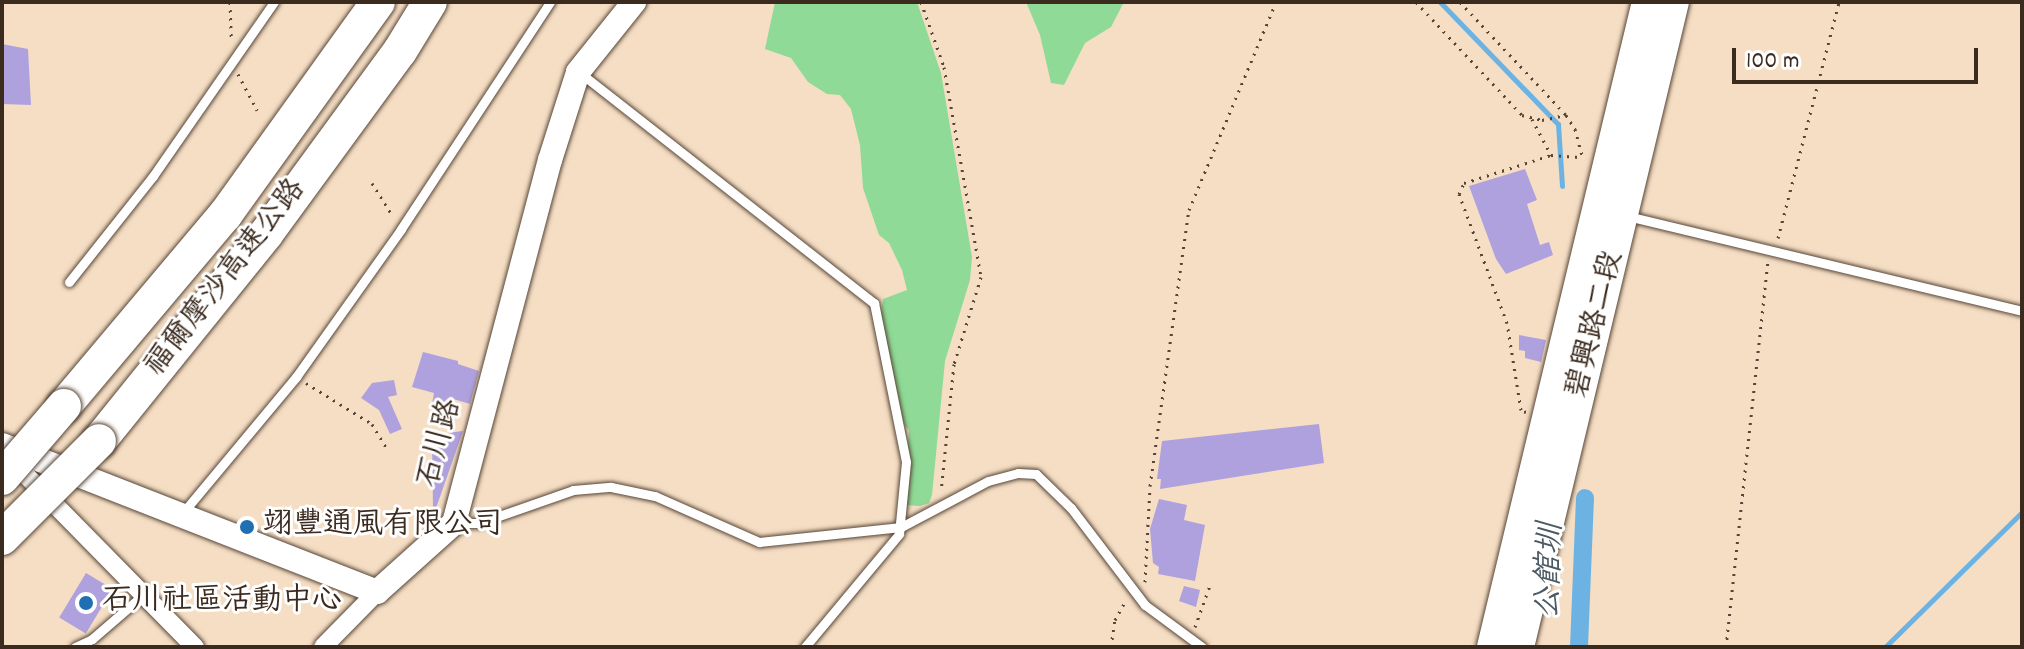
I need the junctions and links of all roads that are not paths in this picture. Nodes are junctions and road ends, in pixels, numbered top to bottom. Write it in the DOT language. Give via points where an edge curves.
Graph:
graph roads {
  1 [pos="274,2"];
  2 [pos="378,2"];
  3 [pos="430,2"];
  4 [pos="550,2"];
  5 [pos="634,2"];
  6 [pos="1647,2"];
  7 [pos="1674,2"];
  8 [pos="578,72"];
  9 [pos="1613,200"];
  10 [pos="69,282"];
  11 [pos="2022,311"];
  12 [pos="2,445"];
  13 [pos="2,452"];
  14 [pos="2,478"];
  15 [pos="181,515"];
  16 [pos="454,523"];
  17 [pos="901,527"];
  18 [pos="2,538"];
  19 [pos="377,592"];
  20 [pos="143,595"];
  21 [pos="75,647"];
  22 [pos="195,647"];
  23 [pos="323,647"];
  24 [pos="805,647"];
  25 [pos="1202,647"];
  26 [pos="1492,647"];
  27 [pos="1519,647"];
  1 -- 10 [label="lane" via="153,176"];
  2 -- 14 [label="highway, 福爾摩沙高速公路, bridge" via="225,215"];
  3 -- 18 [label="highway, 福爾摩沙高速公路, bridge" via="266,234 99,441"];
  4 -- 15 [label="lane" via="296,377"];
  5 -- 8 [label="street, 石川路"];
  6 -- 9 [label="main road, 碧興路二段"];
  7 -- 9 [label="main road, 碧興路二段"];
  8 -- 16 [label="street, 石川路"];
  8 -- 17 [label="lane" via="874,303 906,462"];
  9 -- 11 [label="lane" via="1769,252"];
  9 -- 26 [label="main road, 碧興路二段" via="1548,420"];
  9 -- 27 [label="main road, 碧興路二段"];
  12 -- 15 [label="street"];
  13 -- 20 [label="street"];
  15 -- 19 [label="street"];
  16 -- 17 [label="lane" via="479,523 573,490 611,487 655,496 759,542"];
  16 -- 19 [label="street, 石川路"];
  17 -- 24 [label="lane" via="868,575"];
  17 -- 25 [label="lane" via="988,481 1036,474 1071,508 1145,605"];
  19 -- 23 [label="street"];
  20 -- 21 [label="lane"];
  20 -- 22 [label="street"];
}
